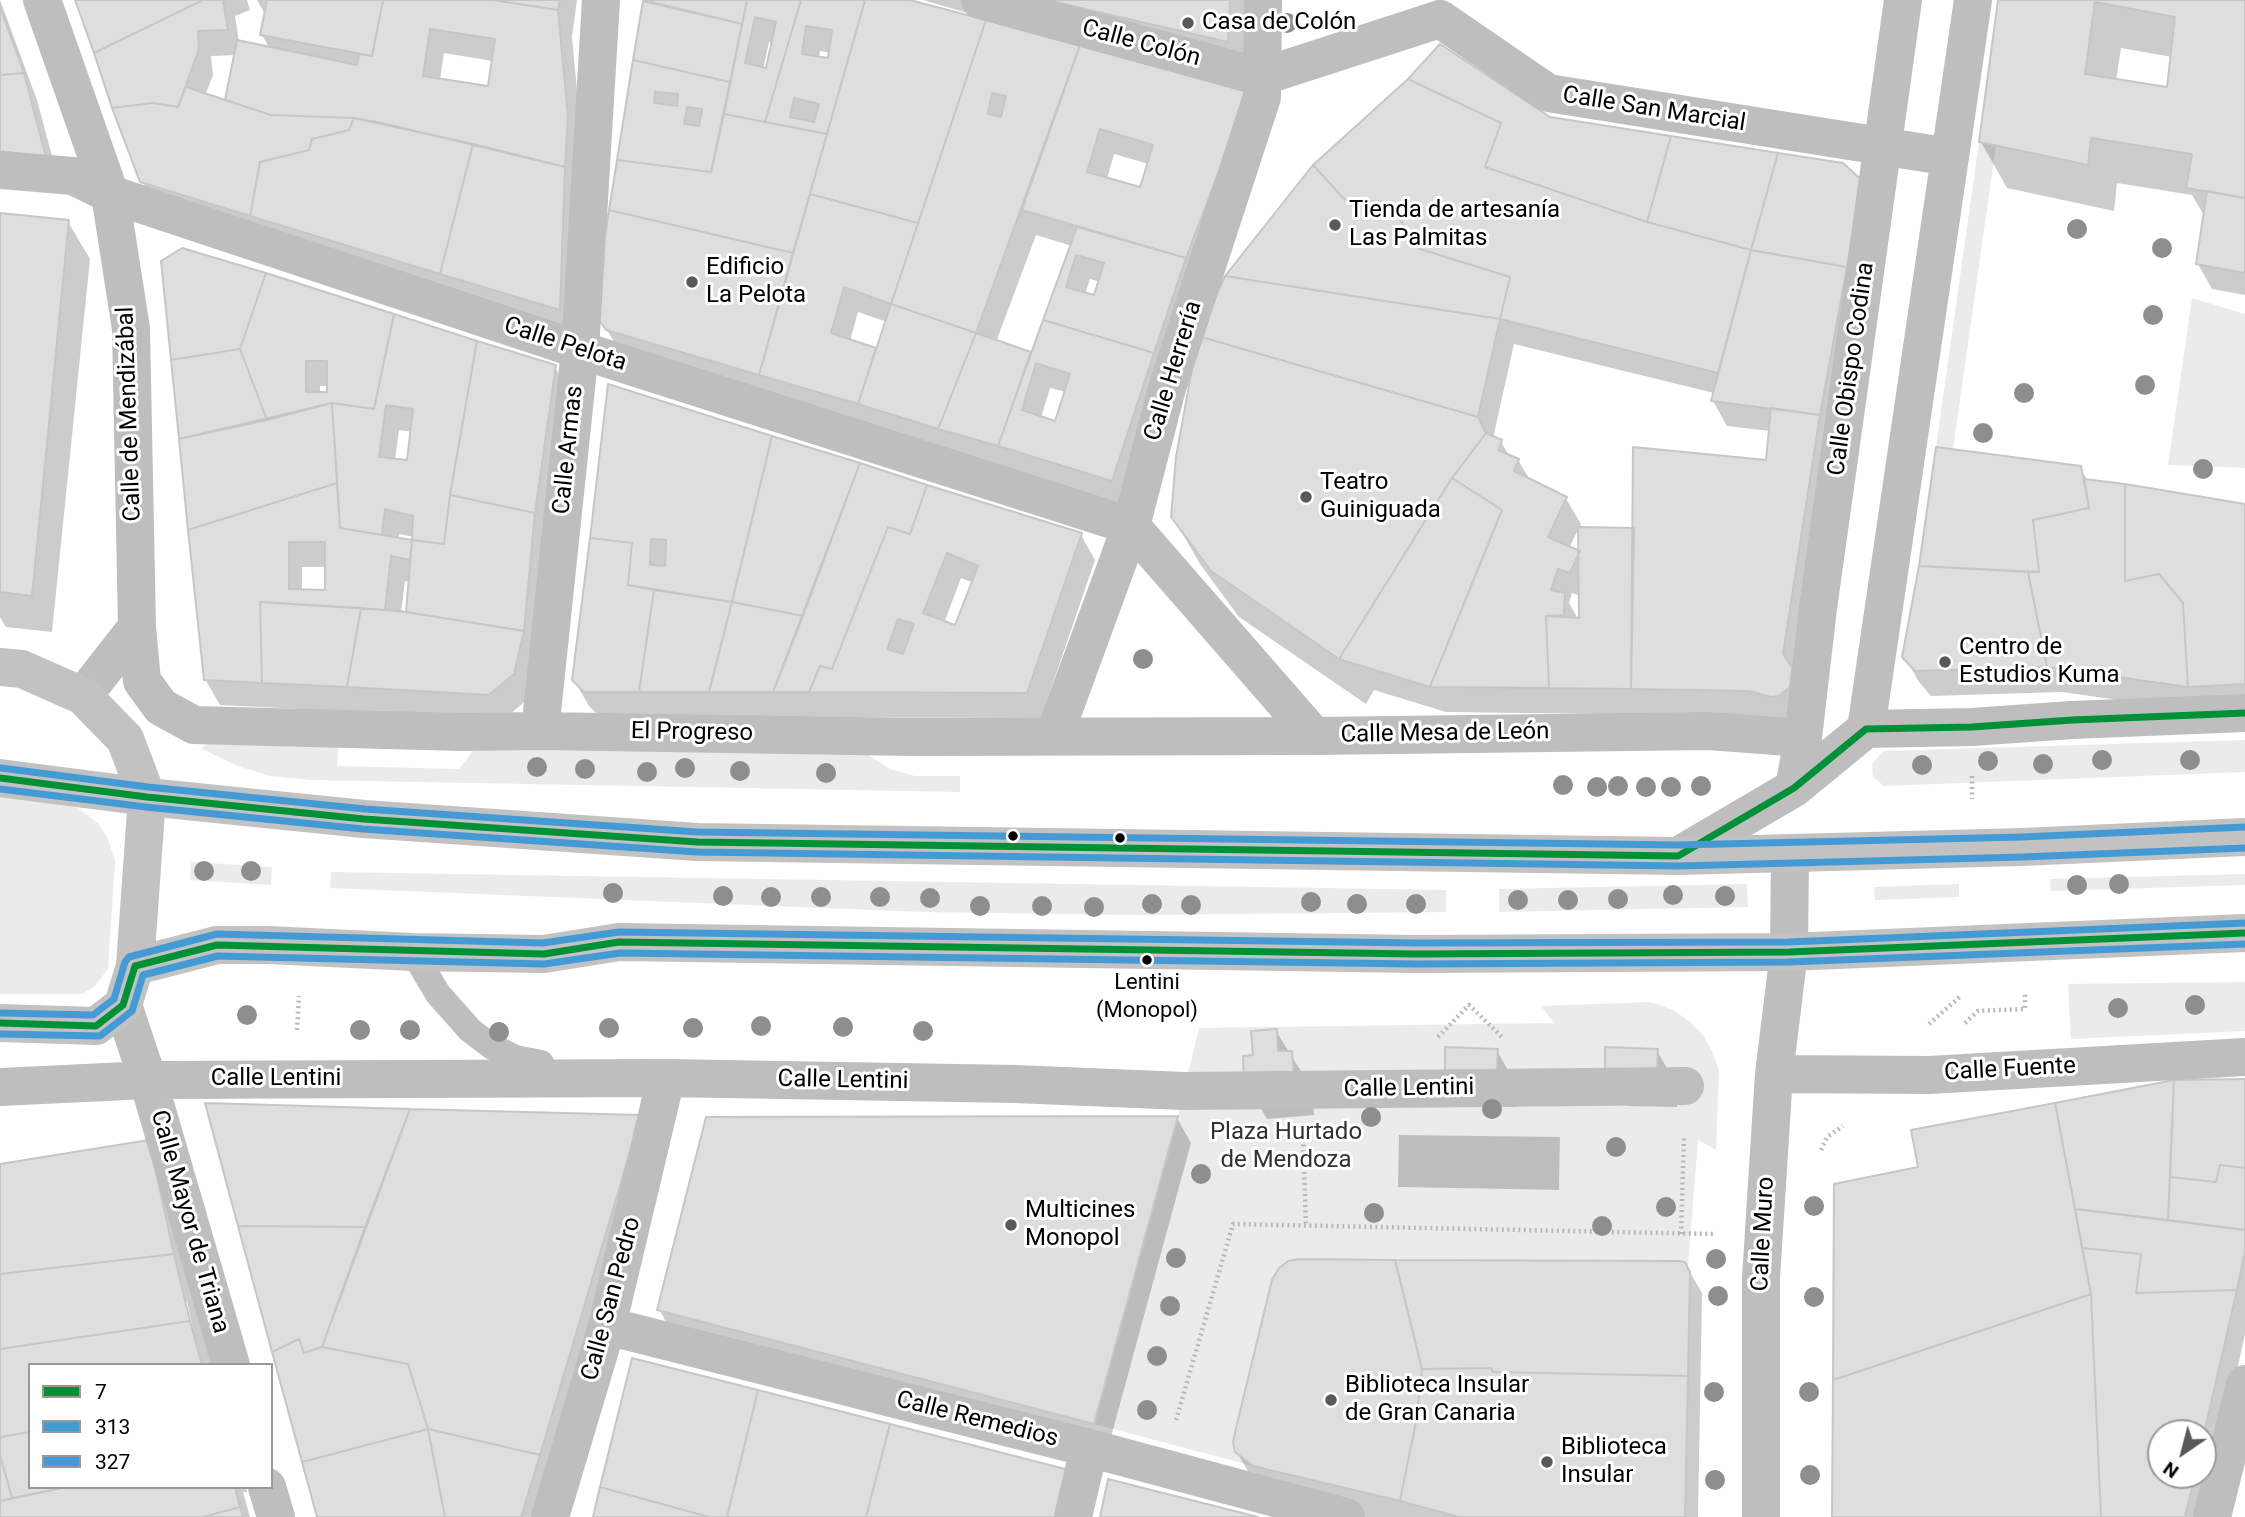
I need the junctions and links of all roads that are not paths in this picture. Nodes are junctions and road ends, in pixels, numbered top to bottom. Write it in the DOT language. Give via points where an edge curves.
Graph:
graph roads {
  1 [pos="42,0"];
  2 [pos="601,0"];
  3 [pos="980,0"];
  4 [pos="1263,0"];
  5 [pos="1903,0"];
  6 [pos="1973,0"];
  7 [pos="1261,77"];
  8 [pos="1884,146"];
  9 [pos="1950,157"];
  10 [pos="0,170"];
  11 [pos="110,194"];
  12 [pos="580,350"];
  13 [pos="1130,526"];
  14 [pos="137,627"];
  15 [pos="0,667"];
  16 [pos="83,696"];
  17 [pos="2245,713"];
  18 [pos="1866,729"];
  19 [pos="540,731"];
  20 [pos="1054,736"];
  21 [pos="1314,736"];
  22 [pos="1803,738"];
  23 [pos="0,778"];
  24 [pos="1794,788"];
  25 [pos="147,797"];
  26 [pos="2245,837"];
  27 [pos="1790,854"];
  28 [pos="1678,856"];
  29 [pos="2245,933"];
  30 [pos="413,952"];
  31 [pos="1789,952"];
  32 [pos="135,966"];
  33 [pos="123,1005"];
  34 [pos="0,1023"];
  35 [pos="2245,1057"];
  36 [pos="541,1063"];
  37 [pos="1774,1074"];
  38 [pos="666,1078"];
  39 [pos="148,1080"];
  40 [pos="1685,1086"];
  41 [pos="0,1087"];
  42 [pos="607,1326"];
  43 [pos="230,1363"];
  44 [pos="2245,1384"];
  45 [pos="1088,1448"];
  46 [pos="2235,1459"];
  47 [pos="268,1489"];
  48 [pos="276,1517"];
  49 [pos="551,1517"];
  50 [pos="1073,1517"];
  51 [pos="1346,1517"];
  52 [pos="1761,1517"];
  53 [pos="2212,1517"];
  1 -- 11 [label="street, Calle de Mendizábal"];
  2 -- 12 [label="street, Calle Armas"];
  3 -- 7 [label="street, Calle Colón"];
  4 -- 7 [label="street, Calle Herrería"];
  5 -- 8 [label="street, Calle Obispo Codina"];
  6 -- 9 [label="street"];
  7 -- 8 [label="street, Calle San Marcial" via="1440,19 1548,93"];
  7 -- 13 [label="street, Calle Herrería" via="1262,97 1167,388"];
  8 -- 9 [label="street, Calle San Marcial"];
  8 -- 22 [label="street, Calle Obispo Codina"];
  9 -- 18 [label="street"];
  10 -- 11 [label="street, Calle Pelota" via="73,176"];
  11 -- 12 [label="street, Calle Pelota"];
  11 -- 14 [label="street, Calle de Mendizábal" via="131,329"];
  12 -- 13 [label="street, Calle Pelota"];
  12 -- 19 [label="street, Calle Armas"];
  13 -- 20 [label="street, Calle Herrería"];
  13 -- 21 [label="street, Calle Mesa de León"];
  14 -- 16 [label="street"];
  14 -- 19 [label="street, El Progreso" via="142,681 161,707 194,724"];
  15 -- 16 [label="main road" via="22,670"];
  16 -- 25 [label="main road" via="125,739"];
  17 -- 18 [label="street"];
  18 -- 24 [label="street"];
  19 -- 20 [label="street, El Progreso"];
  20 -- 21 [label="street, El Progreso"];
  21 -- 22 [label="street, Calle Mesa de León" via="1708,731"];
  22 -- 24 [label="street"];
  23 -- 25 [label="main road"];
  24 -- 28 [label="street"];
  25 -- 28 [label="main road" via="364,819 696,842"];
  25 -- 32 [label="main road"];
  26 -- 27 [label="main road"];
  27 -- 28 [label="main road"];
  27 -- 31 [label="street, Calle Muro"];
  29 -- 31 [label="main road"];
  30 -- 31 [label="main road" via="544,954 619,942 1388,954"];
  30 -- 32 [label="main road" via="268,944 217,946"];
  30 -- 36 [label="lane" via="438,993 470,1030 515,1058"];
  31 -- 37 [label="street, Calle Muro"];
  32 -- 33 [label="main road"];
  33 -- 34 [label="main road" via="96,1026"];
  33 -- 39 [label="street, Calle Mayor de Triana"];
  35 -- 37 [label="street, Calle Fuente" via="1928,1074"];
  37 -- 52 [label="street, Calle Muro" via="1761,1278"];
  38 -- 39 [label="street, Calle Lentini"];
  38 -- 40 [label="street, Calle Lentini" via="1184,1091"];
  38 -- 42 [label="street, Calle San Pedro"];
  39 -- 41 [label="street, Calle Lentini"];
  39 -- 43 [label="street, Calle Mayor de Triana"];
  42 -- 45 [label="street, Calle Remedios"];
  42 -- 49 [label="street, Calle San Pedro"];
  44 -- 46 [label="street"];
  45 -- 50 [label="street"];
  45 -- 51 [label="street, Calle Remedios"];
  46 -- 53 [label="street"];
  47 -- 48 [label="street"];
}
